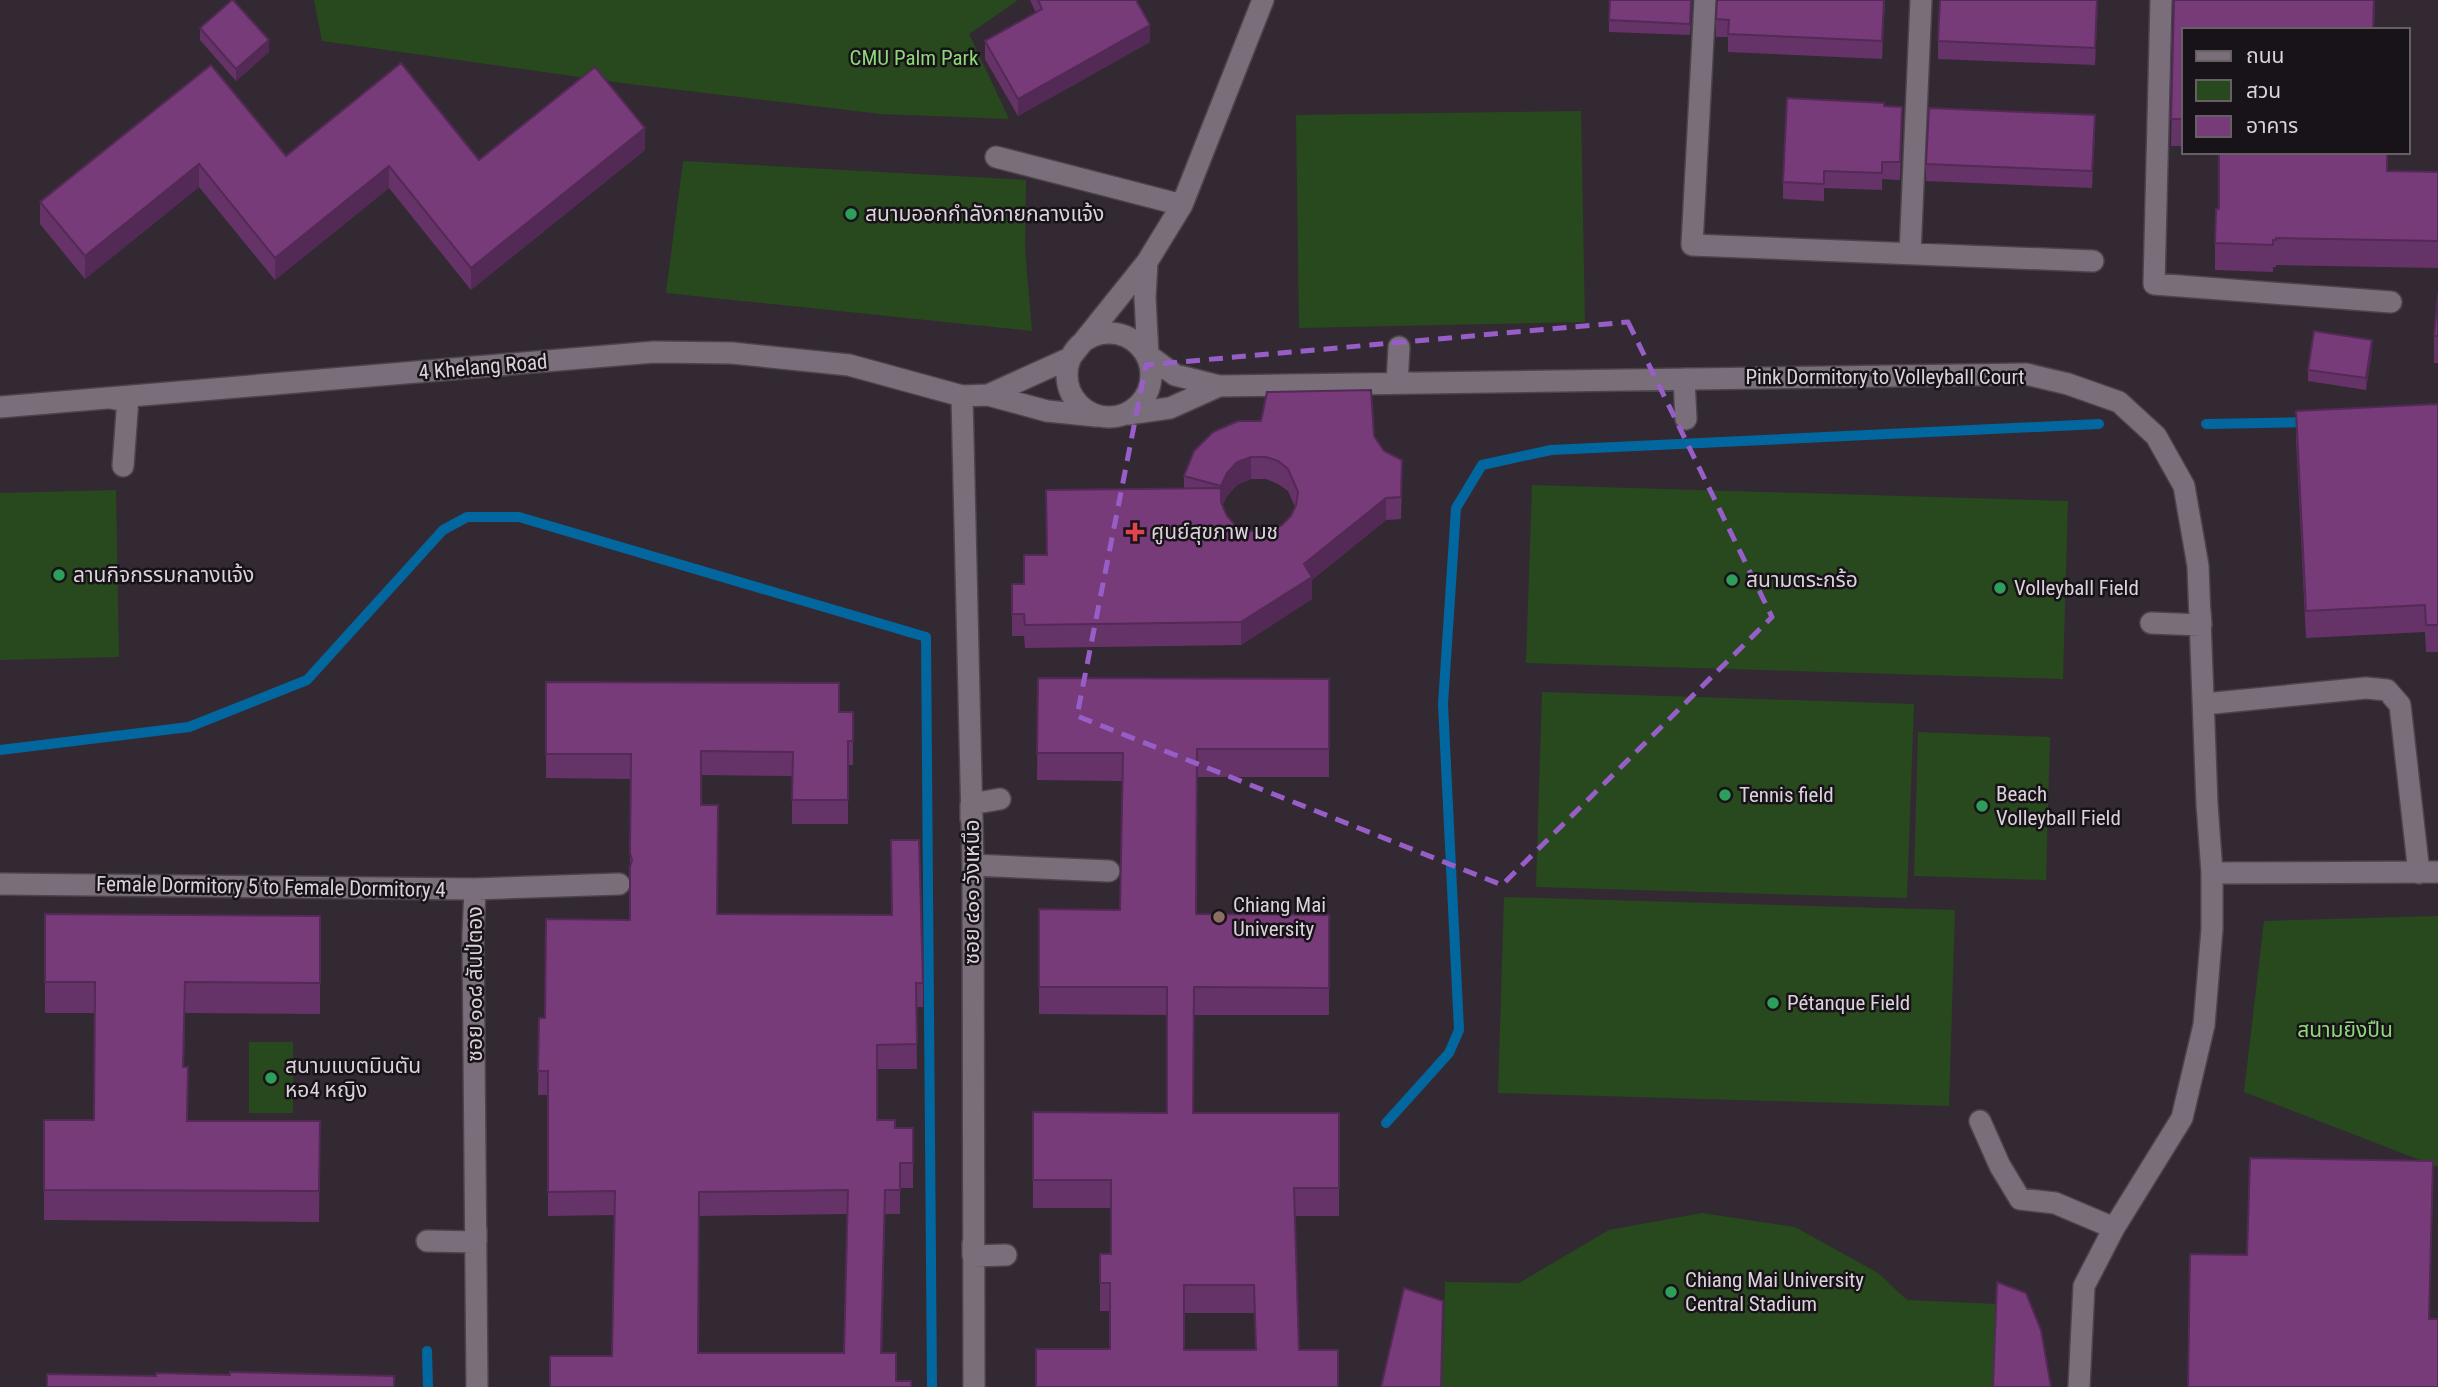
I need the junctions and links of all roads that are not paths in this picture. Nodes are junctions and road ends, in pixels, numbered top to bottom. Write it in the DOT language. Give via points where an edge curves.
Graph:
graph roads {
  1 [pos="1263,0"];
  2 [pos="1705,0"];
  3 [pos="1921,0"];
  4 [pos="2161,0"];
  5 [pos="996,157"];
  6 [pos="1182,205"];
  7 [pos="1910,254"];
  8 [pos="2093,261"];
  9 [pos="1147,262"];
  10 [pos="2391,302"];
  11 [pos="1399,347"];
  12 [pos="1076,350"];
  13 [pos="1148,355"];
  14 [pos="1684,379"];
  15 [pos="1397,383"];
  16 [pos="1219,386"];
  17 [pos="988,395"];
  18 [pos="961,396"];
  19 [pos="128,398"];
  20 [pos="0,408"];
  21 [pos="1110,417"];
  22 [pos="1686,419"];
  23 [pos="123,466"];
  24 [pos="2151,623"];
  25 [pos="2201,625"];
  26 [pos="2204,704"];
  27 [pos="1000,799"];
  28 [pos="971,804"];
  29 [pos="972,865"];
  30 [pos="1110,871"];
  31 [pos="2212,873"];
  32 [pos="2431,873"];
  33 [pos="0,884"];
  34 [pos="619,884"];
  35 [pos="475,889"];
  36 [pos="1980,1121"];
  37 [pos="2114,1228"];
  38 [pos="427,1241"];
  39 [pos="476,1242"];
  40 [pos="1006,1255"];
  41 [pos="973,1256"];
  42 [pos="476,1387"];
  43 [pos="974,1387"];
  44 [pos="2079,1387"];
  1 -- 6 [label="street"];
  2 -- 7 [label="street" via="1692,245"];
  3 -- 7 [label="street"];
  4 -- 10 [label="street" via="2154,284"];
  5 -- 6 [label="street"];
  6 -- 9 [label="street"];
  7 -- 8 [label="street"];
  9 -- 12 [label="street"];
  9 -- 13 [label="street"];
  11 -- 15 [label="street"];
  12 -- 13 [label="street" via="1098,333 1118,333 1135,341"];
  12 -- 17 [label="street"];
  12 -- 21 [label="street" via="1066,377 1071,395 1084,410"];
  13 -- 16 [label="street" via="1175,375"];
  13 -- 21 [label="street" via="1153,374 1149,393 1138,408"];
  14 -- 15 [label="street, Pink Dormitory to Volleyball Court"];
  14 -- 22 [label="street"];
  14 -- 25 [label="street, Pink Dormitory to Volleyball Court" via="2026,374 2119,402 2155,436 2184,486 2198,566"];
  15 -- 16 [label="street, Pink Dormitory to Volleyball Court"];
  16 -- 21 [label="street" via="1170,408"];
  17 -- 18 [label="street, 4 Khelang Road"];
  17 -- 21 [label="street" via="1047,411"];
  18 -- 19 [label="street, 4 Khelang Road" via="849,365 732,353 654,352"];
  18 -- 28 [label="street, ซอย ๔๐๑ วังเหนึอ"];
  19 -- 20 [label="street, 4 Khelang Road"];
  19 -- 23 [label="street"];
  24 -- 25 [label="street"];
  25 -- 26 [label="street, Pink Dormitory to Volleyball Court"];
  26 -- 31 [label="street, Pink Dormitory to Volleyball Court"];
  26 -- 32 [label="street" via="2366,688 2387,690 2400,705"];
  27 -- 28 [label="street"];
  28 -- 29 [label="street, ซอย ๔๐๑ วังเหนึอ"];
  28 -- 41 [label="street"];
  29 -- 30 [label="street"];
  29 -- 41 [label="street, ซอย ๔๐๑ วังเหนึอ"];
  31 -- 32 [label="street"];
  31 -- 37 [label="street, Pink Dormitory to Volleyball Court" via="2204,1025 2182,1118"];
  33 -- 35 [label="street, Female Dormitory 5 to Female Dormitory 4"];
  34 -- 35 [label="street"];
  35 -- 39 [label="street, Female Dormitory 5 to Female Dormitory 4"];
  36 -- 37 [label="street" via="2020,1199 2055,1203"];
  37 -- 44 [label="street, Pink Dormitory to Volleyball Court" via="2084,1286"];
  38 -- 39 [label="street"];
  39 -- 42 [label="street, Female Dormitory 5 to Female Dormitory 4"];
  40 -- 41 [label="street"];
  41 -- 43 [label="street, ซอย ๔๐๑ วังเหนึอ"];
}
